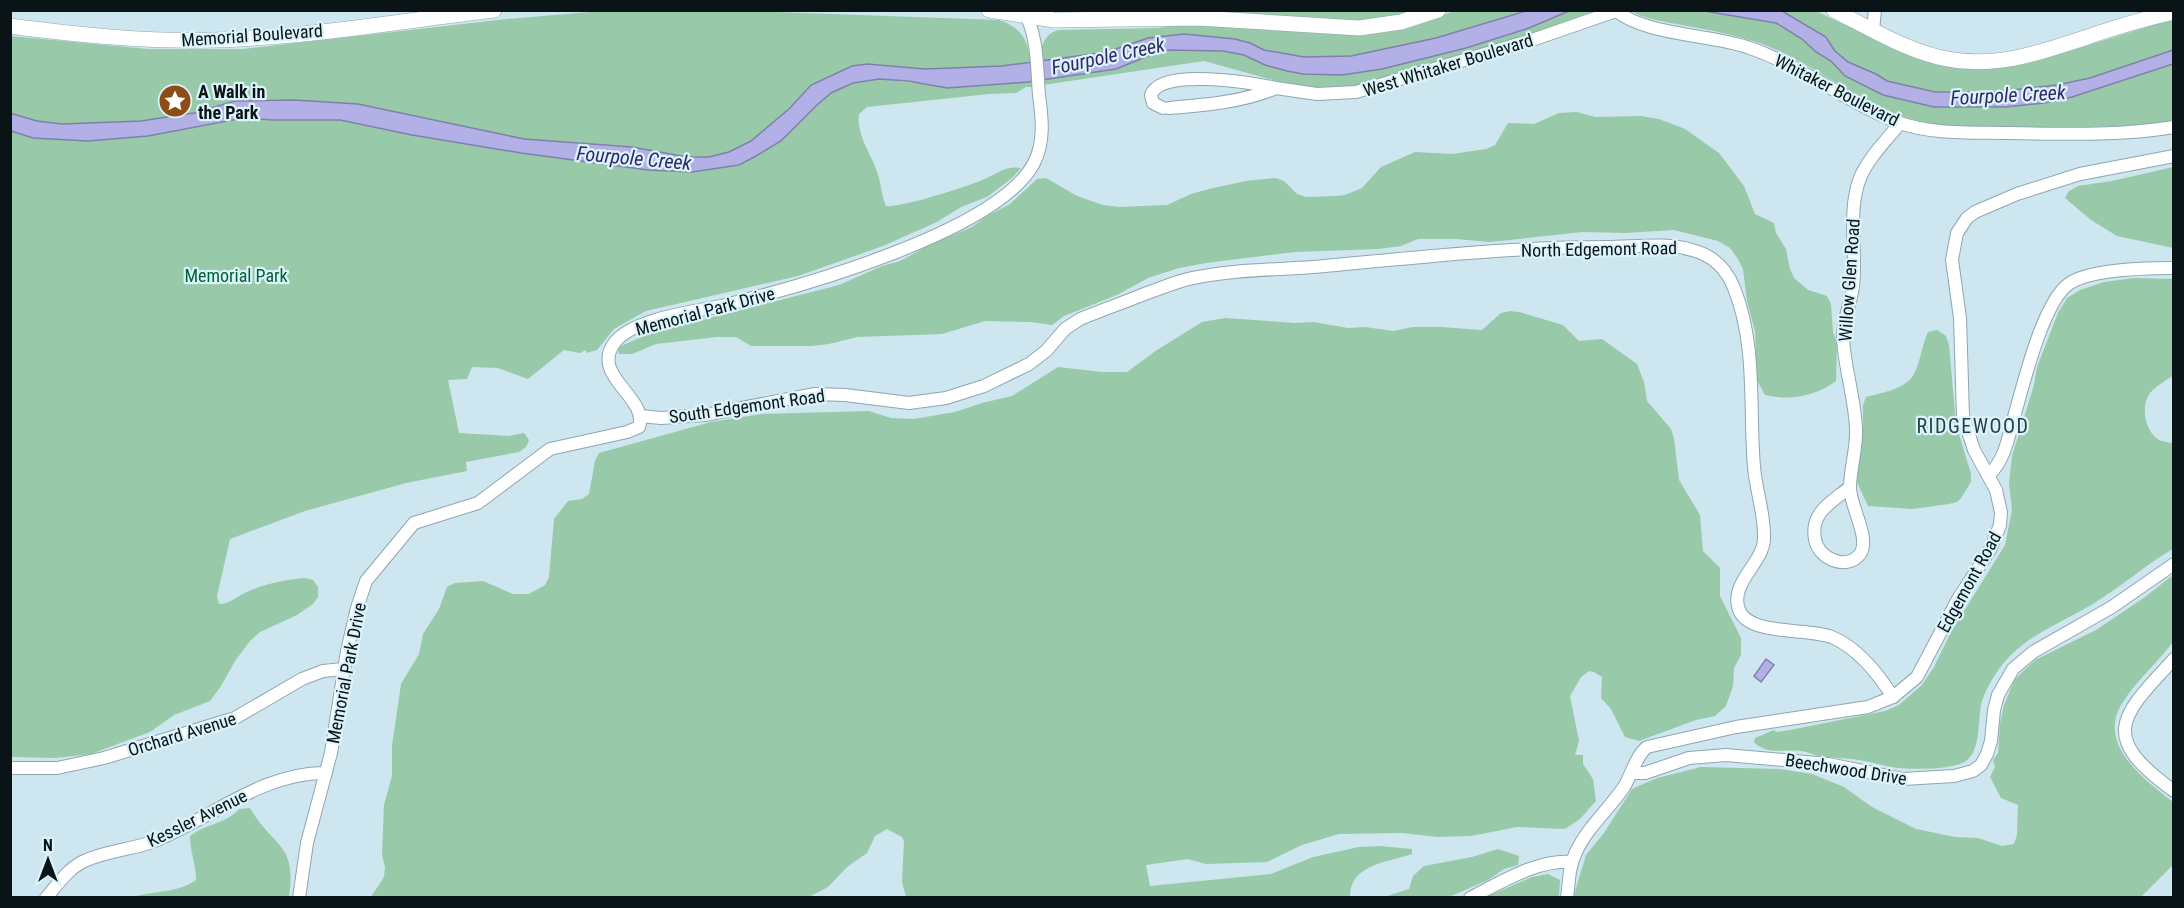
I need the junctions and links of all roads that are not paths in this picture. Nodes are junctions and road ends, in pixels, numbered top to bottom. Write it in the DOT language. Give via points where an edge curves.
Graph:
graph roads {
  1 [pos="494,10"];
  2 [pos="989,10"];
  3 [pos="1438,10"];
  4 [pos="1834,10"];
  5 [pos="1875,10"];
  6 [pos="1615,11"];
  7 [pos="1026,12"];
  8 [pos="2174,12"];
  9 [pos="2142,15"];
  10 [pos="10,26"];
  11 [pos="1873,30"];
  12 [pos="1276,88"];
  13 [pos="1900,123"];
  14 [pos="2174,127"];
  15 [pos="2174,156"];
  16 [pos="2174,268"];
  17 [pos="1080,319"];
  18 [pos="640,416"];
  19 [pos="1989,475"];
  20 [pos="1850,487"];
  21 [pos="2174,564"];
  22 [pos="2174,658"];
  23 [pos="343,669"];
  24 [pos="1893,698"];
  25 [pos="10,768"];
  26 [pos="326,773"];
  27 [pos="1632,773"];
  28 [pos="2174,791"];
  29 [pos="1572,862"];
  30 [pos="46,897"];
  31 [pos="299,897"];
  32 [pos="1470,897"];
  33 [pos="1567,897"];
  1 -- 10 [label="street, Memorial Boulevard" via="216,40 126,38"];
  2 -- 7 [label="street"];
  3 -- 7 [label="street" via="1401,22 1359,28 1228,19 1065,20"];
  4 -- 11 [label="street"];
  5 -- 11 [label="street"];
  6 -- 12 [label="street, West Whitaker Boulevard" via="1356,92"];
  6 -- 13 [label="street, Whitaker Boulevard" via="1638,23 1749,48"];
  7 -- 18 [label="street, Memorial Park Drive" via="1033,36 1041,127 1037,157 1017,185 950,228 835,275 656,321 624,334 611,349 610,367"];
  8 -- 9 [label="street"];
  9 -- 11 [label="street" via="2029,56 1993,62 1936,57"];
  12 -- 12 [label="street, West Whitaker Boulevard" via="1219,103 1166,108 1154,103 1151,94 1156,86 1170,80 1240,82"];
  13 -- 14 [label="street, Whitaker Boulevard" via="1934,130 2048,134 2138,133"];
  13 -- 20 [label="street, Willow Glen Road" via="1864,169 1856,194 1853,286 1843,337 1856,430"];
  15 -- 19 [label="street, Edgemont Road" via="2080,174 2035,188 1984,206 1962,225 1954,241 1952,260 1960,318 1963,416 1968,438"];
  16 -- 19 [label="street" via="2096,275 2080,278 2064,288 2046,316 2003,458"];
  17 -- 18 [label="street, South Edgemont Road" via="1029,364 984,386 946,398 909,403 816,394 705,415"];
  17 -- 24 [label="street, North Edgemont Road" via="1191,278 1232,272 1511,250 1665,246 1701,253 1720,264 1733,284 1742,315 1750,374 1754,463 1764,541 1739,591 1738,609 1758,626 1821,633 1838,640 1876,674"];
  18 -- 23 [label="street, Memorial Park Drive" via="639,427 633,430 549,449 477,503 414,523 366,581"];
  19 -- 24 [label="street, Edgemont Road" via="2001,512 1997,536 1920,672"];
  20 -- 20 [label="street, Willow Glen Road" via="1822,509 1815,524 1817,548 1833,560 1856,558 1863,548"];
  21 -- 27 [label="street, Beechwood Drive" via="2112,607 2033,652 2013,669 1998,695 1988,754 1973,771 1903,779 1828,764 1726,755 1689,758 1646,773"];
  22 -- 28 [label="street" via="2134,702 2124,731 2129,748"];
  23 -- 25 [label="street, Orchard Avenue" via="302,679 235,718 104,758 57,768"];
  23 -- 26 [label="street, Memorial Park Drive"];
  24 -- 27 [label="street, Edgemont Road" via="1856,709 1654,745 1642,752"];
  26 -- 30 [label="street, Kessler Avenue" via="307,774 257,789 160,838 81,862"];
  26 -- 31 [label="street, Memorial Park Drive" via="307,843"];
  27 -- 29 [label="street, Edgemont Road"];
  29 -- 32 [label="street" via="1541,866"];
  29 -- 33 [label="street, Edgemont Road"];
}
